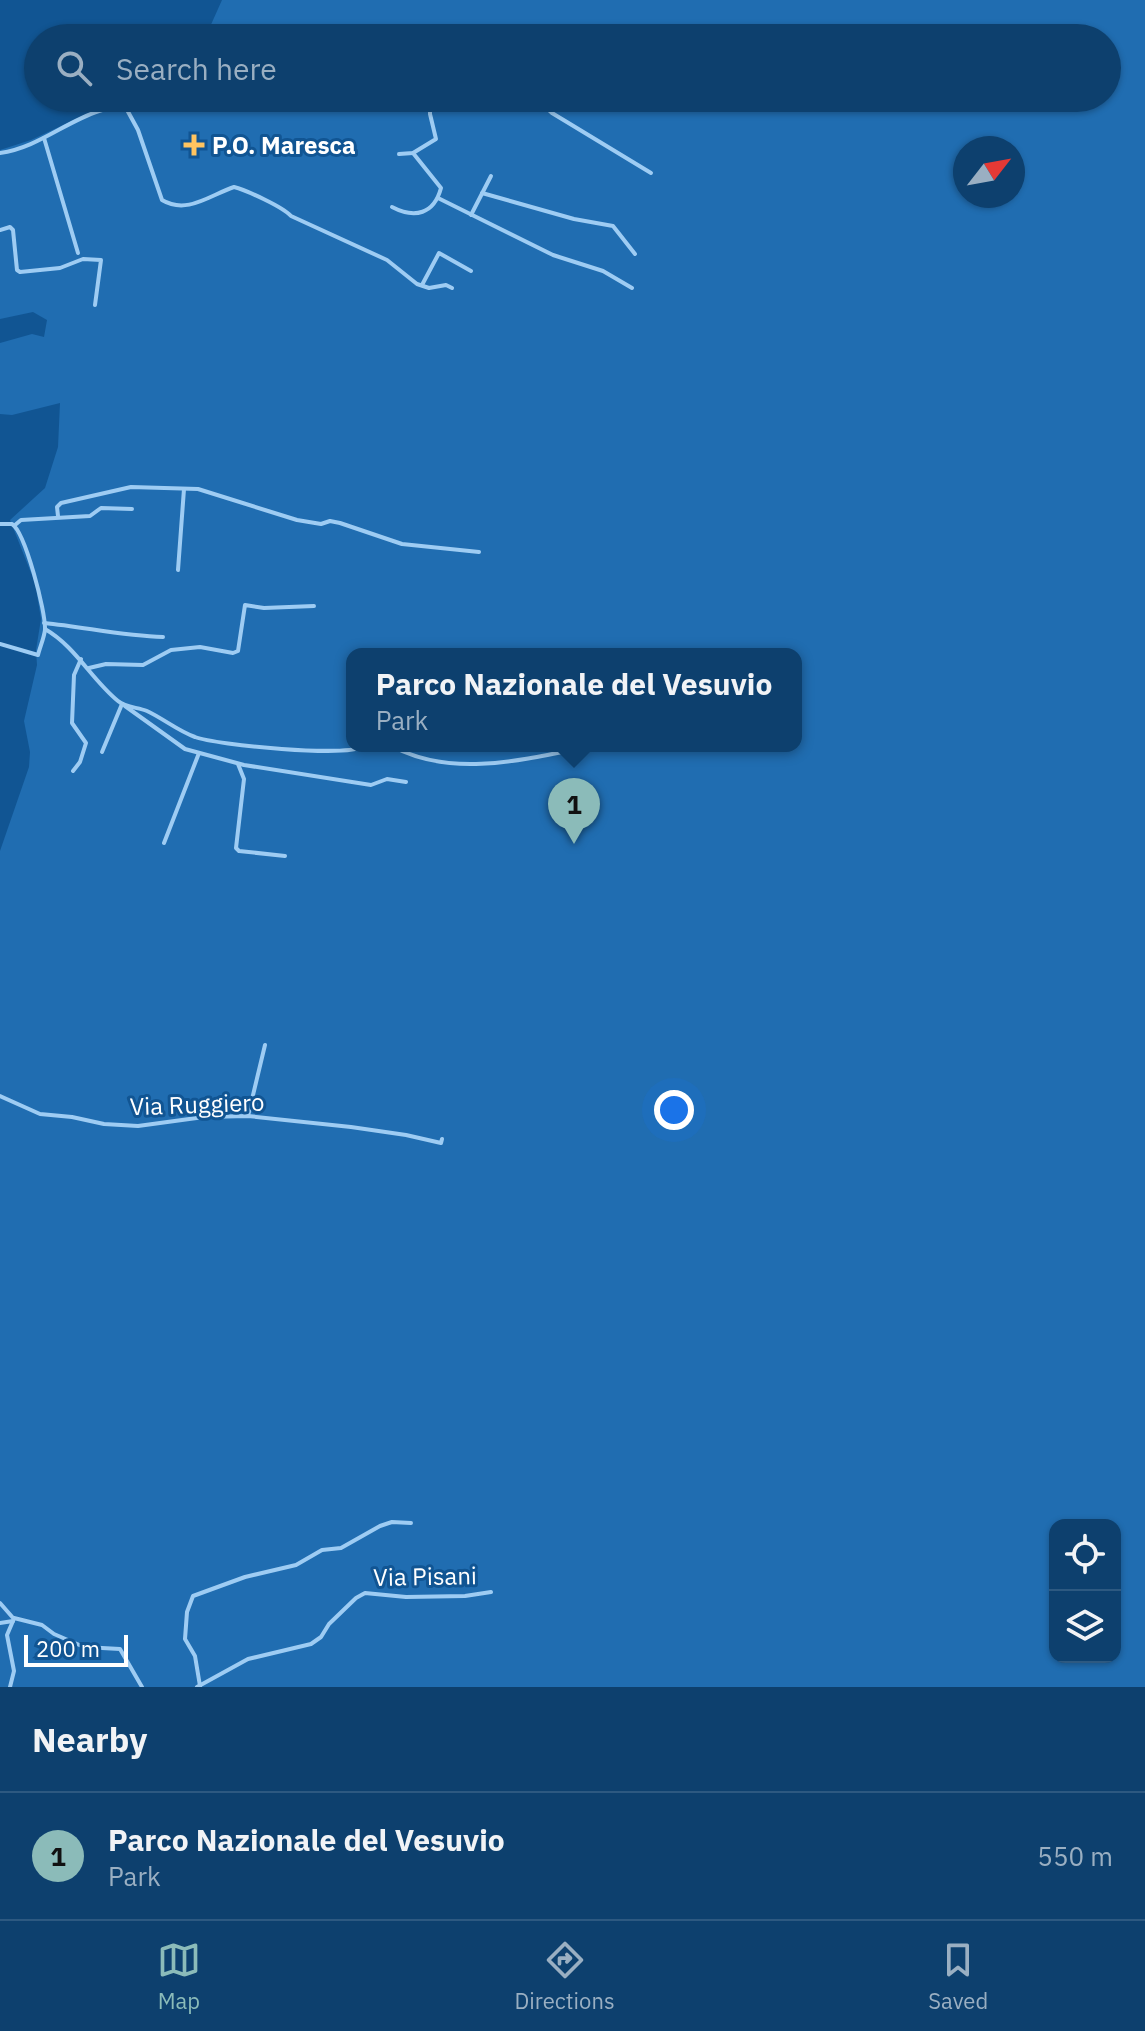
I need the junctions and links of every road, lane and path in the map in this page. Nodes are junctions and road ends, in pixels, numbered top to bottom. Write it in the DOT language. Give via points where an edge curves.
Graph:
graph roads {
  1 [pos="97,112"];
  2 [pos="128,112"];
  3 [pos="430,112"];
  4 [pos="551,112"];
  5 [pos="44,138"];
  6 [pos="0,153"];
  7 [pos="413,153"];
  8 [pos="399,154"];
  9 [pos="651,173"];
  10 [pos="491,176"];
  11 [pos="482,193"];
  12 [pos="438,198"];
  13 [pos="392,207"];
  14 [pos="471,215"];
  15 [pos="0,230"];
  16 [pos="78,253"];
  17 [pos="635,254"];
  18 [pos="471,271"];
  19 [pos="422,285"];
  20 [pos="452,288"];
  21 [pos="632,288"];
  22 [pos="95,305"];
  23 [pos="184,489"];
  24 [pos="132,509"];
  25 [pos="58,516"];
  26 [pos="0,524"];
  27 [pos="15,525"];
  28 [pos="479,552"];
  29 [pos="178,570"];
  30 [pos="314,606"];
  31 [pos="45,626"];
  32 [pos="163,637"];
  33 [pos="0,644"];
  34 [pos="81,659"];
  35 [pos="89,668"];
  36 [pos="123,704"];
  37 [pos="346,751"];
  38 [pos="102,752"];
  39 [pos="403,752"];
  40 [pos="565,752"];
  41 [pos="199,753"];
  42 [pos="237,763"];
  43 [pos="73,771"];
  44 [pos="406,782"];
  45 [pos="164,843"];
  46 [pos="285,856"];
  47 [pos="265,1045"];
  48 [pos="0,1096"];
  49 [pos="248,1116"];
  50 [pos="442,1139"];
  51 [pos="411,1523"];
  52 [pos="491,1592"];
  53 [pos="0,1603"];
  54 [pos="13,1620"];
  55 [pos="0,1623"];
  56 [pos="198,1686"];
  57 [pos="10,1687"];
  58 [pos="142,1687"];
  1 -- 5 [label="street"];
  2 -- 19 [label="street" via="167,204 194,205 234,187 246,190 387,260"];
  3 -- 7 [label="street" via="436,139"];
  4 -- 9 [label="street"];
  5 -- 6 [label="street"];
  5 -- 16 [label="street"];
  7 -- 8 [label="street"];
  7 -- 12 [label="street" via="441,188"];
  10 -- 11 [label="street"];
  11 -- 14 [label="street"];
  11 -- 17 [label="street" via="613,226"];
  12 -- 13 [label="street" via="415,214"];
  12 -- 14 [label="street"];
  14 -- 21 [label="street"];
  15 -- 22 [label="street" via="13,230 20,272 101,260"];
  18 -- 19 [label="street" via="439,253"];
  19 -- 20 [label="street"];
  23 -- 25 [label="street" via="131,487 74,498 58,505"];
  23 -- 28 [label="street" via="297,520 340,523 402,544"];
  23 -- 29 [label="street"];
  24 -- 25 [label="street"];
  25 -- 27 [label="street"];
  26 -- 27 [label="street"];
  27 -- 31 [label="street" via="38,585"];
  30 -- 35 [label="street" via="245,605 238,651 233,653 200,647 171,650 143,665"];
  31 -- 32 [label="street"];
  31 -- 33 [label="street" via="38,655"];
  31 -- 34 [label="street"];
  34 -- 35 [label="street"];
  34 -- 43 [label="street" via="74,675 72,723 86,743"];
  35 -- 36 [label="street"];
  36 -- 37 [label="street" via="220,743"];
  36 -- 38 [label="street"];
  36 -- 41 [label="street" via="174,743"];
  39 -- 40 [label="street" via="481,764"];
  41 -- 42 [label="street"];
  41 -- 45 [label="street"];
  42 -- 44 [label="street" via="362,784"];
  42 -- 46 [label="street" via="244,779 236,848"];
  47 -- 49 [label="street"];
  48 -- 49 [label="street, Via Ruggiero" via="40,1114 104,1124"];
  49 -- 50 [label="street, Via Ruggiero" via="441,1143"];
  51 -- 56 [label="street" via="380,1526 296,1565 193,1596 185,1639 195,1656"];
  52 -- 56 [label="street, Via Pisani" via="406,1597 365,1593 311,1644 248,1659"];
  53 -- 54 [label="street"];
  54 -- 55 [label="street"];
  54 -- 57 [label="street" via="7,1635 14,1671"];
  54 -- 58 [label="street" via="42,1625 84,1647 120,1649"];
}
